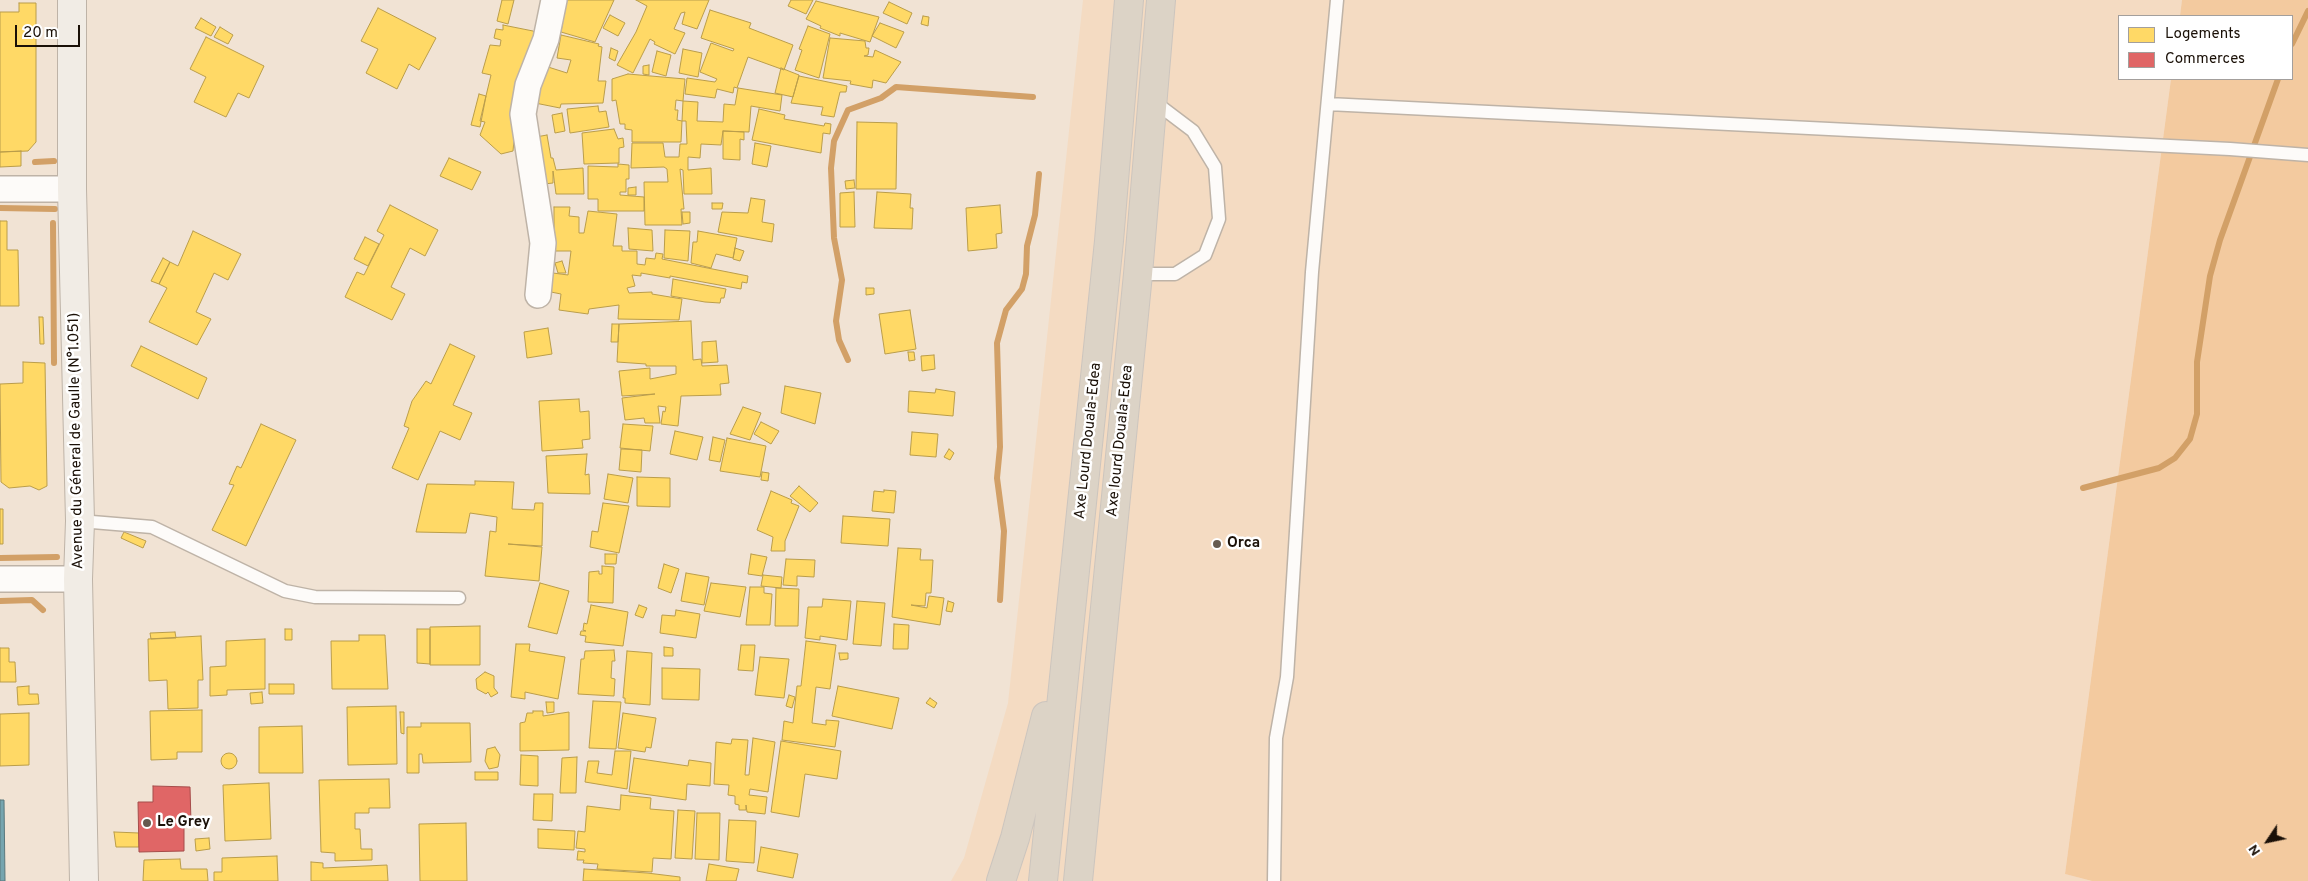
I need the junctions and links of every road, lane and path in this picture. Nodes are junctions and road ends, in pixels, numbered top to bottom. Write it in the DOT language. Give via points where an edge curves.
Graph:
graph roads {
  1 [pos="72,0"];
  2 [pos="554,0"];
  3 [pos="1129,0"];
  4 [pos="1161,0"];
  5 [pos="1337,0"];
  6 [pos="1151,100"];
  7 [pos="1328,104"];
  8 [pos="2308,156"];
  9 [pos="0,189"];
  10 [pos="72,189"];
  11 [pos="1138,274"];
  12 [pos="538,295"];
  13 [pos="80,521"];
  14 [pos="78,578"];
  15 [pos="0,579"];
  16 [pos="459,598"];
  17 [pos="1071,620"];
  18 [pos="1081,842"];
  19 [pos="84,881"];
  20 [pos="1002,881"];
  21 [pos="1043,881"];
  22 [pos="1078,881"];
  23 [pos="1084,881"];
  24 [pos="1274,881"];
  1 -- 10 [label="main road, Avenue du Géneral de Gaulle (N°1.051)"];
  2 -- 12 [label="street" via="546,39 528,85 524,114 543,243"];
  3 -- 17 [label="highway, Axe Lourd Douala-Edea" via="1109,241"];
  4 -- 6 [label="highway, Axe lourd Douala-Edea"];
  5 -- 7 [label="lane"];
  6 -- 11 [label="highway, Axe lourd Douala-Edea"];
  6 -- 11 [label="lane" via="1193,130 1215,166 1219,219 1205,255 1175,274"];
  7 -- 8 [label="lane" via="2230,149"];
  7 -- 24 [label="lane" via="1312,272 1287,677 1276,738"];
  9 -- 10 [label="street"];
  10 -- 13 [label="main road, Avenue du Géneral de Gaulle (N°1.051)"];
  11 -- 18 [label="highway, Axe lourd Douala-Edea"];
  13 -- 14 [label="main road, Avenue du Géneral de Gaulle (N°1.051)"];
  13 -- 16 [label="lane" via="152,527 285,591 315,597"];
  14 -- 15 [label="street"];
  14 -- 19 [label="main road, Avenue du Géneral de Gaulle (N°1.051)"];
  17 -- 20 [label="highway"];
  17 -- 21 [label="highway, Axe Lourd Douala-Edea"];
  18 -- 22 [label="highway, Axe lourd Douala-Edea"];
  18 -- 23 [label="highway"];
}
